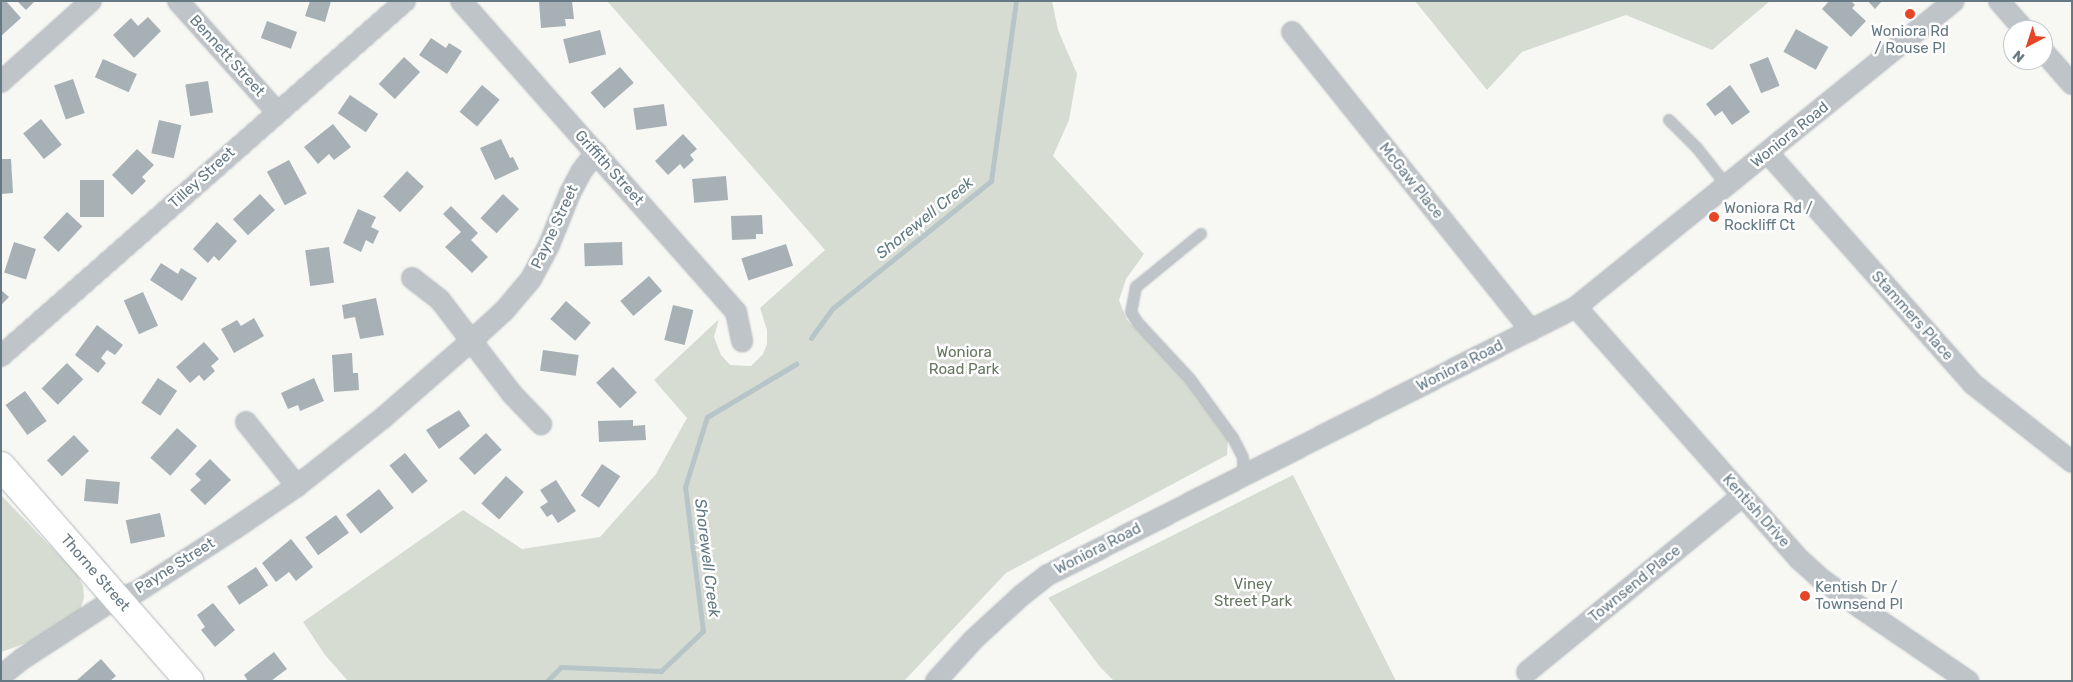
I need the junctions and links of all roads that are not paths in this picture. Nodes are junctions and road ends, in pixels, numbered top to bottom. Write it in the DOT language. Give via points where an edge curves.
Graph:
graph roads {
  1 [pos="91,1"];
  2 [pos="178,1"];
  3 [pos="404,1"];
  4 [pos="461,1"];
  5 [pos="1954,1"];
  6 [pos="1999,1"];
  7 [pos="2015,20"];
  8 [pos="1292,32"];
  9 [pos="2053,62"];
  10 [pos="1,82"];
  11 [pos="2072,84"];
  12 [pos="277,112"];
  13 [pos="1669,120"];
  14 [pos="596,152"];
  15 [pos="1768,153"];
  16 [pos="1727,186"];
  17 [pos="1201,234"];
  18 [pos="412,278"];
  19 [pos="1576,307"];
  20 [pos="1531,330"];
  21 [pos="742,341"];
  22 [pos="470,342"];
  23 [pos="1,356"];
  24 [pos="246,422"];
  25 [pos="541,424"];
  26 [pos="2072,462"];
  27 [pos="1,466"];
  28 [pos="1243,475"];
  29 [pos="297,486"];
  30 [pos="1742,496"];
  31 [pos="119,600"];
  32 [pos="1528,672"];
  33 [pos="1,676"];
  34 [pos="189,681"];
  35 [pos="936,681"];
  36 [pos="1968,681"];
  1 -- 10 [label="street"];
  2 -- 12 [label="street, Bennett Street"];
  3 -- 12 [label="street, Tilley Street"];
  4 -- 14 [label="street, Griffith Street"];
  5 -- 15 [label="street, Woniora Road"];
  6 -- 7 [label="street"];
  8 -- 20 [label="street, McGaw Place"];
  9 -- 11 [label="street"];
  12 -- 23 [label="street, Tilley Street"];
  13 -- 16 [label="lane" via="1697,148"];
  14 -- 21 [label="street, Griffith Street" via="736,312"];
  14 -- 22 [label="street, Payne Street" via="570,193 531,279 504,311"];
  15 -- 16 [label="street, Woniora Road"];
  15 -- 26 [label="street, Stammers Place" via="1973,384"];
  16 -- 19 [label="street, Woniora Road"];
  17 -- 28 [label="lane" via="1136,287 1131,312 1143,330 1190,378 1233,438 1243,458"];
  18 -- 22 [label="street" via="440,300"];
  19 -- 20 [label="street, Woniora Road"];
  19 -- 30 [label="street, Kentish Drive"];
  20 -- 28 [label="street, Woniora Road"];
  22 -- 25 [label="street"];
  22 -- 29 [label="street, Payne Street" via="384,417"];
  24 -- 29 [label="street"];
  27 -- 31 [label="street, Thorne Street"];
  28 -- 35 [label="street, Woniora Road" via="1048,574 973,640"];
  29 -- 31 [label="street, Payne Street" via="138,591"];
  30 -- 32 [label="street, Townsend Place"];
  30 -- 36 [label="street, Kentish Drive" via="1820,578"];
  31 -- 33 [label="street, Payne Street" via="105,605"];
  31 -- 34 [label="street, Thorne Street"];
}
